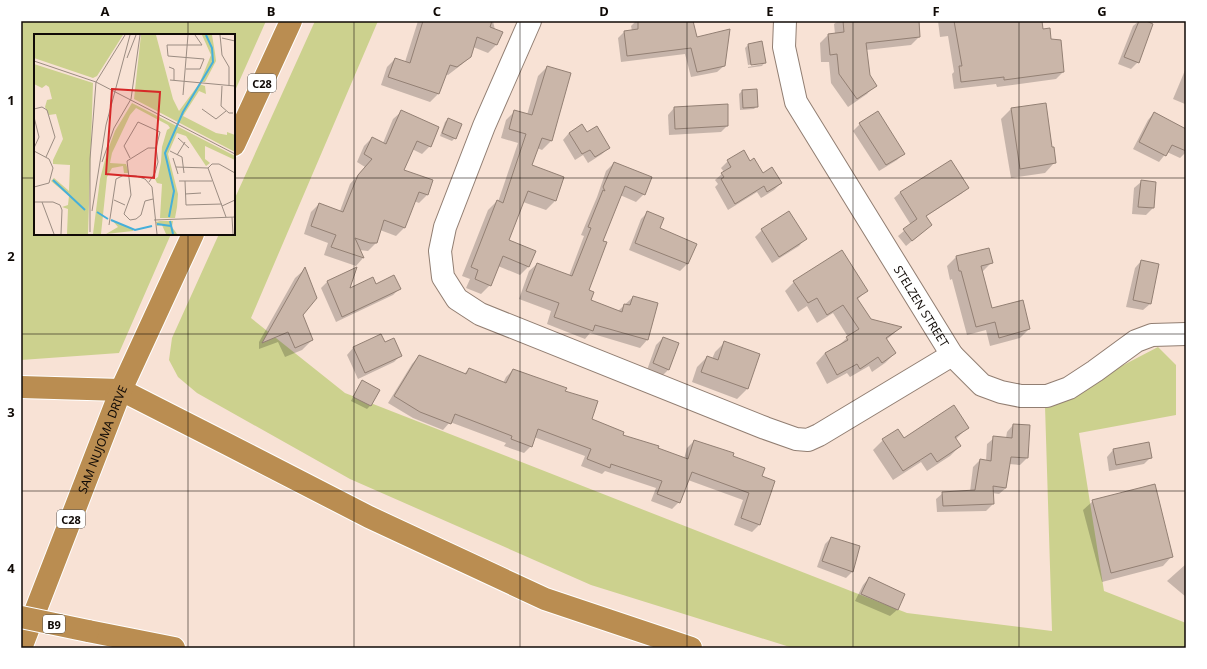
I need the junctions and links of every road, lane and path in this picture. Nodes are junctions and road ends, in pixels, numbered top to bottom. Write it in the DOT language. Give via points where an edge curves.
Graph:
graph roads {
  1 [pos="291,21"];
  2 [pos="530,21"];
  3 [pos="785,21"];
  4 [pos="235,143"];
  5 [pos="193,235"];
  6 [pos="1186,334"];
  7 [pos="952,355"];
  8 [pos="21,387"];
  9 [pos="121,390"];
  10 [pos="21,617"];
  11 [pos="21,648"];
  12 [pos="174,648"];
  13 [pos="691,648"];
  1 -- 4 [label="highway, C28"];
  2 -- 7 [label="street" via="484,126 445,227 440,251 443,277 457,299 480,314 796,439 808,440 819,435"];
  3 -- 7 [label="street, STELZEN STREET" via="784,47 796,102"];
  5 -- 9 [label="highway, SAM NUJOMA DRIVE / C28"];
  6 -- 7 [label="street, STELZEN STREET" via="1152,335 1136,341 1069,388 1047,396 1014,395 982,385"];
  8 -- 9 [label="highway"];
  9 -- 11 [label="highway, SAM NUJOMA DRIVE / C28"];
  9 -- 13 [label="highway" via="370,517 546,599"];
  10 -- 12 [label="highway, B9, bridge"];
}
